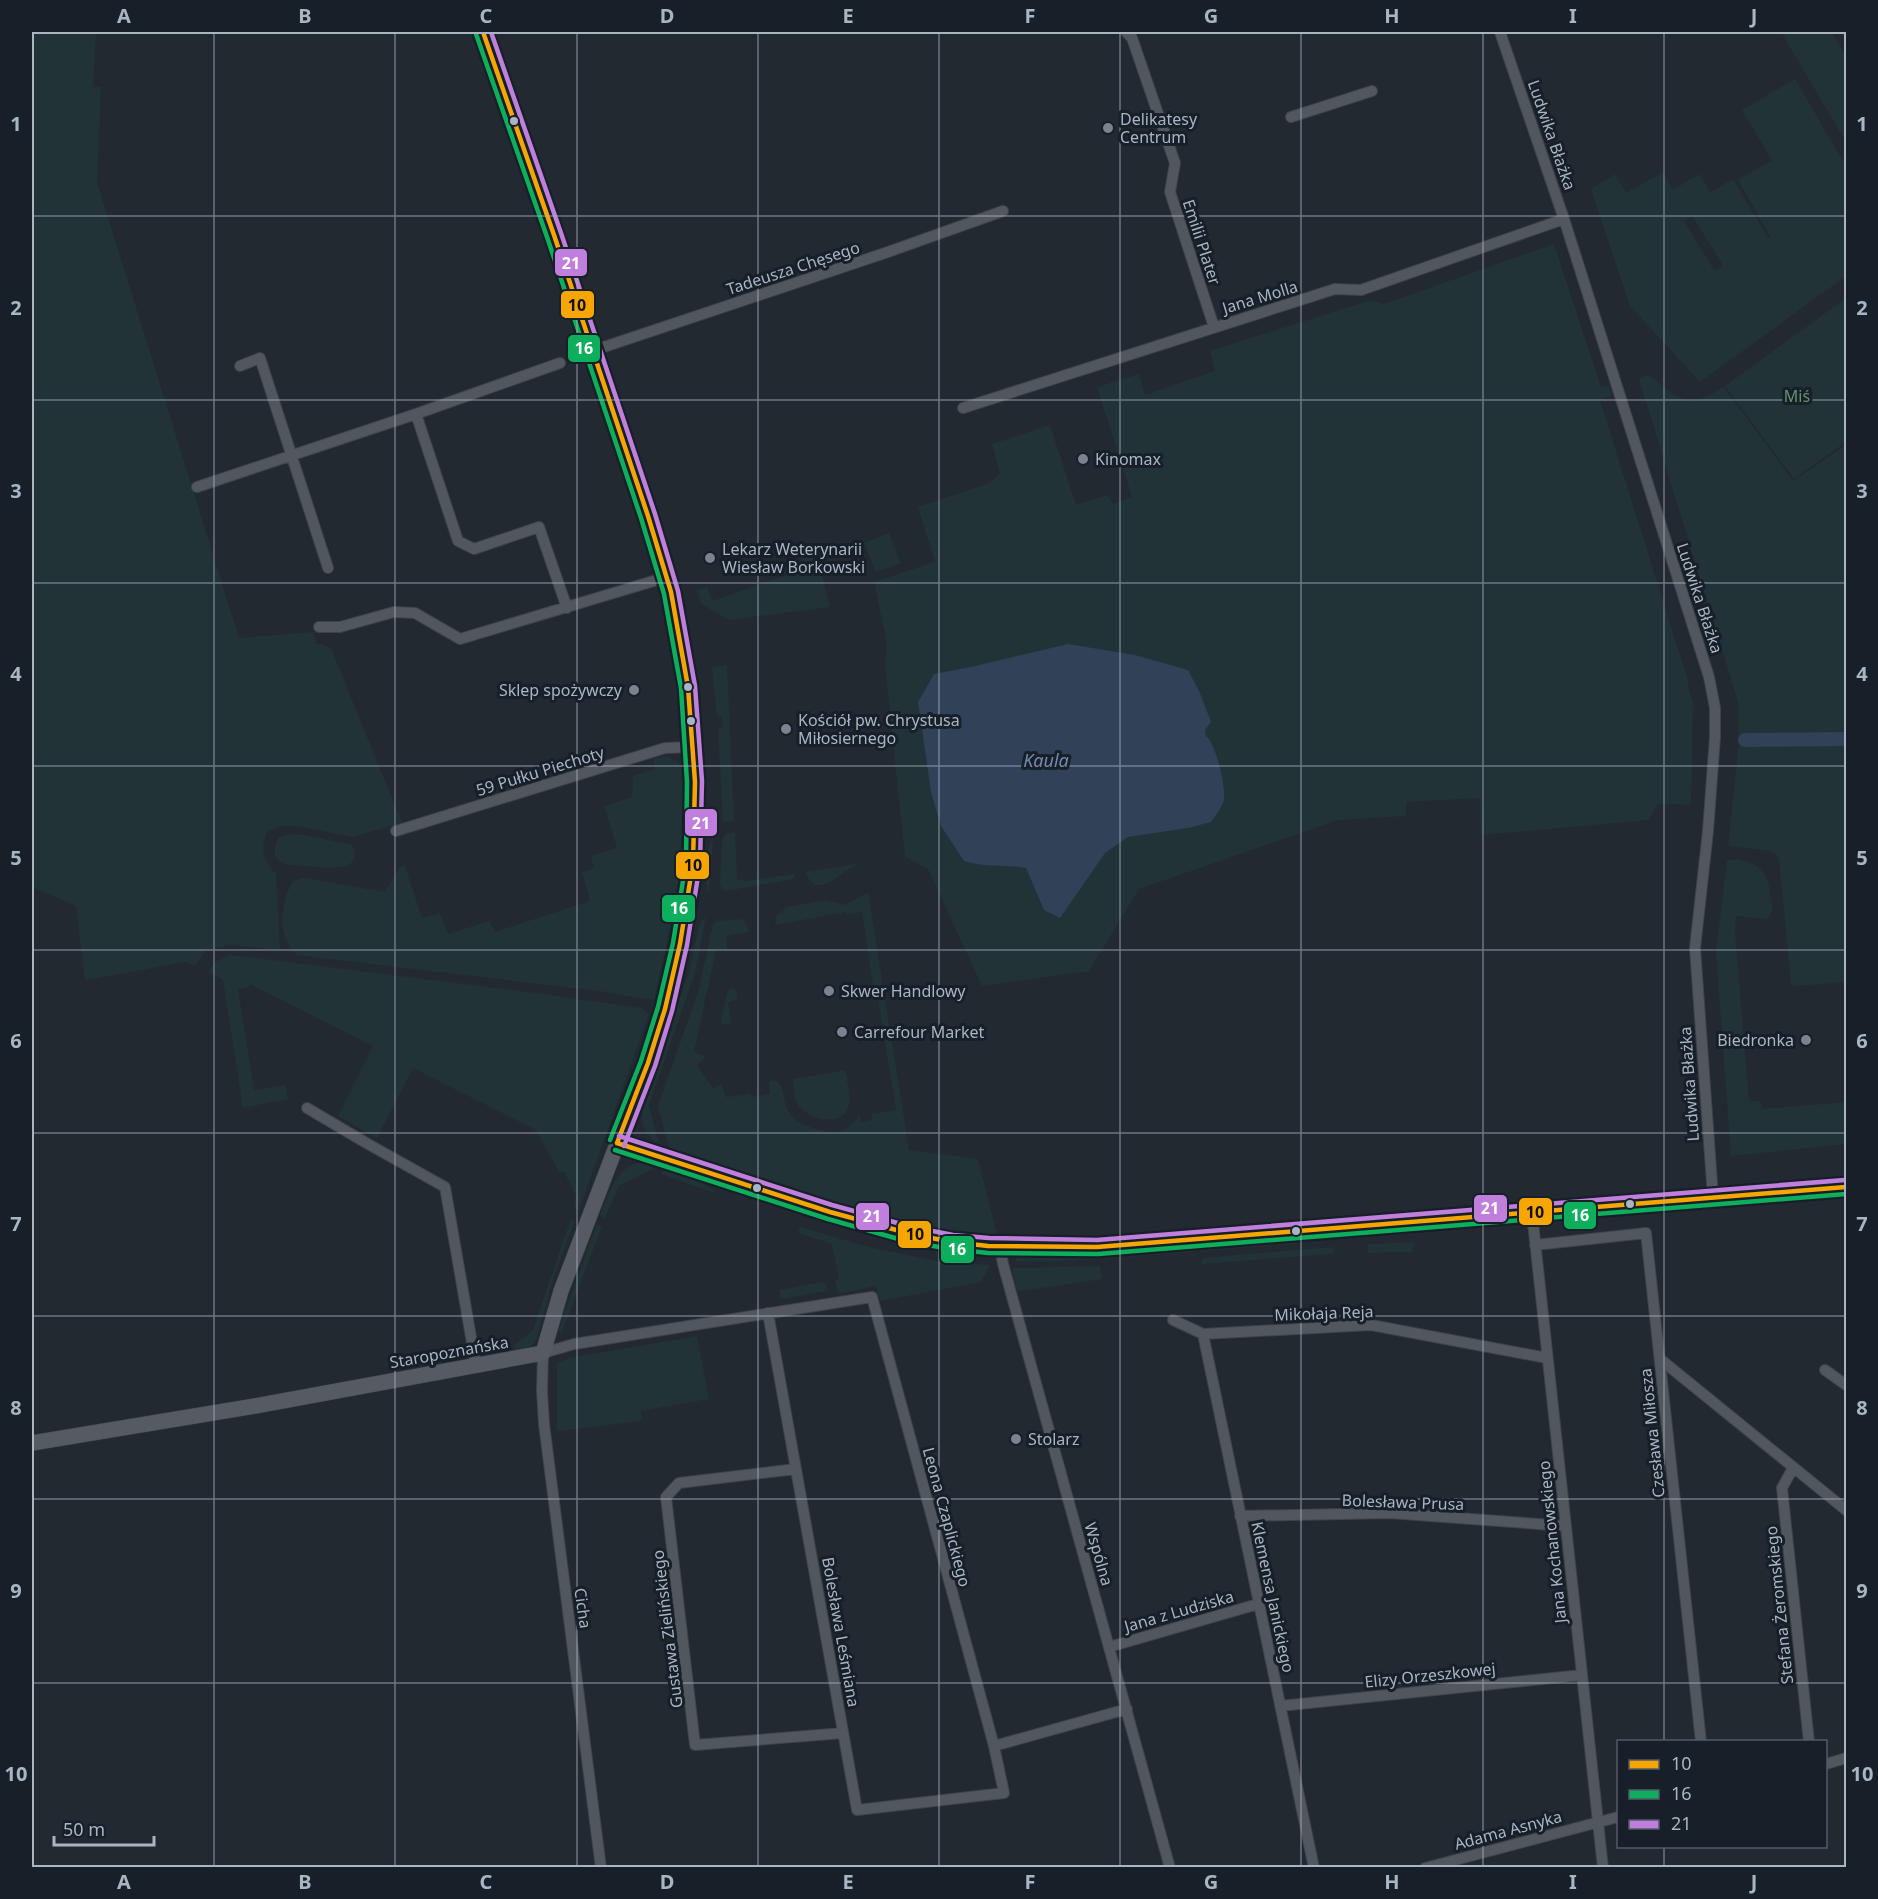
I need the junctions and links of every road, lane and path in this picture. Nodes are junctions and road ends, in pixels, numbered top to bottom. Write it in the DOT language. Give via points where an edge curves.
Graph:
graph roads {
  1 [pos="483,32"];
  2 [pos="1126,32"];
  3 [pos="1500,32"];
  4 [pos="1372,91"];
  5 [pos="1291,117"];
  6 [pos="1003,211"];
  7 [pos="1564,219"];
  8 [pos="1214,327"];
  9 [pos="592,351"];
  10 [pos="560,363"];
  11 [pos="240,366"];
  12 [pos="963,408"];
  13 [pos="416,414"];
  14 [pos="292,455"];
  15 [pos="197,487"];
  16 [pos="328,568"];
  17 [pos="667,577"];
  18 [pos="567,608"];
  19 [pos="319,627"];
  20 [pos="693,747"];
  21 [pos="396,831"];
  22 [pos="307,1108"];
  23 [pos="617,1143"];
  24 [pos="1846,1187"];
  25 [pos="1713,1197"];
  26 [pos="1532,1213"];
  27 [pos="1535,1245"];
  28 [pos="1000,1247"];
  29 [pos="872,1297"];
  30 [pos="768,1313"];
  31 [pos="1173,1320"];
  32 [pos="1203,1334"];
  33 [pos="543,1353"];
  34 [pos="1547,1359"];
  35 [pos="1660,1359"];
  36 [pos="476,1366"];
  37 [pos="1825,1370"];
  38 [pos="1846,1385"];
  39 [pos="32,1443"];
  40 [pos="1793,1468"];
  41 [pos="796,1469"];
  42 [pos="1846,1510"];
  43 [pos="1240,1516"];
  44 [pos="1566,1526"];
  45 [pos="1258,1604"];
  46 [pos="1109,1647"];
  47 [pos="1582,1675"];
  48 [pos="1280,1706"];
  49 [pos="1126,1709"];
  50 [pos="843,1733"];
  51 [pos="1701,1740"];
  52 [pos="1809,1740"];
  53 [pos="994,1746"];
  54 [pos="1846,1758"];
  55 [pos="1827,1764"];
  56 [pos="1004,1793"];
  57 [pos="1617,1817"];
  58 [pos="1598,1822"];
  59 [pos="601,1868"];
  60 [pos="1170,1868"];
  61 [pos="1314,1868"];
  62 [pos="1425,1868"];
  63 [pos="1603,1868"];
  1 -- 9 [label="street"];
  2 -- 8 [label="street, Emilii Plater" via="1132,38 1175,163 1170,192"];
  3 -- 7 [label="street, Ludwika Błażka"];
  4 -- 5 [label="street"];
  6 -- 9 [label="street, Tadeusza Chęsego"];
  7 -- 8 [label="street, Jana Molla" via="1361,290 1335,289"];
  7 -- 25 [label="street, Ludwika Błażka" via="1709,677 1715,708 1695,948"];
  8 -- 12 [label="street, Jana Molla"];
  9 -- 17 [label="street"];
  10 -- 13 [label="street"];
  11 -- 14 [label="street" via="260,358"];
  13 -- 14 [label="street"];
  13 -- 18 [label="street" via="458,541 474,549 539,527"];
  14 -- 15 [label="street"];
  14 -- 16 [label="street"];
  17 -- 18 [label="street"];
  17 -- 20 [label="street" via="685,660"];
  18 -- 19 [label="street" via="460,639 415,613 394,612 340,627"];
  20 -- 21 [label="street, 59 Pułku Piechoty" via="664,748"];
  20 -- 23 [label="street" via="693,863 676,963 663,1018"];
  22 -- 36 [label="street" via="445,1186"];
  23 -- 28 [label="street" via="874,1226 925,1238"];
  23 -- 33 [label="street" via="561,1291"];
  24 -- 25 [label="street"];
  25 -- 26 [label="street"];
  26 -- 27 [label="street, Jana Kochanowskiego"];
  26 -- 28 [label="street" via="1097,1247"];
  27 -- 34 [label="street, Jana Kochanowskiego"];
  27 -- 35 [label="street, Czesława Miłosza" via="1646,1233"];
  28 -- 46 [label="street, Wspólna"];
  29 -- 30 [label="street, Staropoznańska"];
  29 -- 53 [label="street, Leona Czaplickiego"];
  30 -- 33 [label="street, Staropoznańska" via="574,1344"];
  30 -- 41 [label="street, Bolesława Leśmiana"];
  31 -- 32 [label="street, Mikołaja Reja"];
  32 -- 34 [label="street, Mikołaja Reja" via="1371,1325"];
  32 -- 43 [label="street, Klemensa Janickiego"];
  33 -- 36 [label="street, Staropoznańska"];
  33 -- 59 [label="street, Cicha" via="544,1424"];
  34 -- 44 [label="street, Jana Kochanowskiego"];
  35 -- 40 [label="street"];
  35 -- 51 [label="street, Czesława Miłosza"];
  36 -- 39 [label="street, Staropoznańska"];
  37 -- 38 [label="street"];
  40 -- 42 [label="street"];
  40 -- 52 [label="street, Stefana Żeromskiego" via="1782,1488"];
  41 -- 50 [label="street, Bolesława Leśmiana"];
  41 -- 50 [label="street, Gustawa Zielińskiego" via="679,1483 666,1497 695,1745"];
  43 -- 44 [label="street, Bolesława Prusa" via="1390,1513"];
  43 -- 45 [label="street, Klemensa Janickiego"];
  44 -- 47 [label="street, Jana Kochanowskiego"];
  45 -- 46 [label="street, Jana z Ludziska"];
  45 -- 48 [label="street, Klemensa Janickiego"];
  46 -- 49 [label="street, Wspólna"];
  47 -- 48 [label="street, Elizy Orzeszkowej"];
  47 -- 58 [label="street, Jana Kochanowskiego"];
  48 -- 61 [label="street, Klemensa Janickiego"];
  49 -- 53 [label="street"];
  49 -- 60 [label="street, Wspólna"];
  50 -- 56 [label="street, Bolesława Leśmiana" via="858,1810"];
  53 -- 56 [label="street, Leona Czaplickiego"];
  54 -- 55 [label="street"];
  57 -- 58 [label="street, Adama Asnyka"];
  58 -- 62 [label="street, Adama Asnyka"];
  58 -- 63 [label="street, Jana Kochanowskiego"];
}
